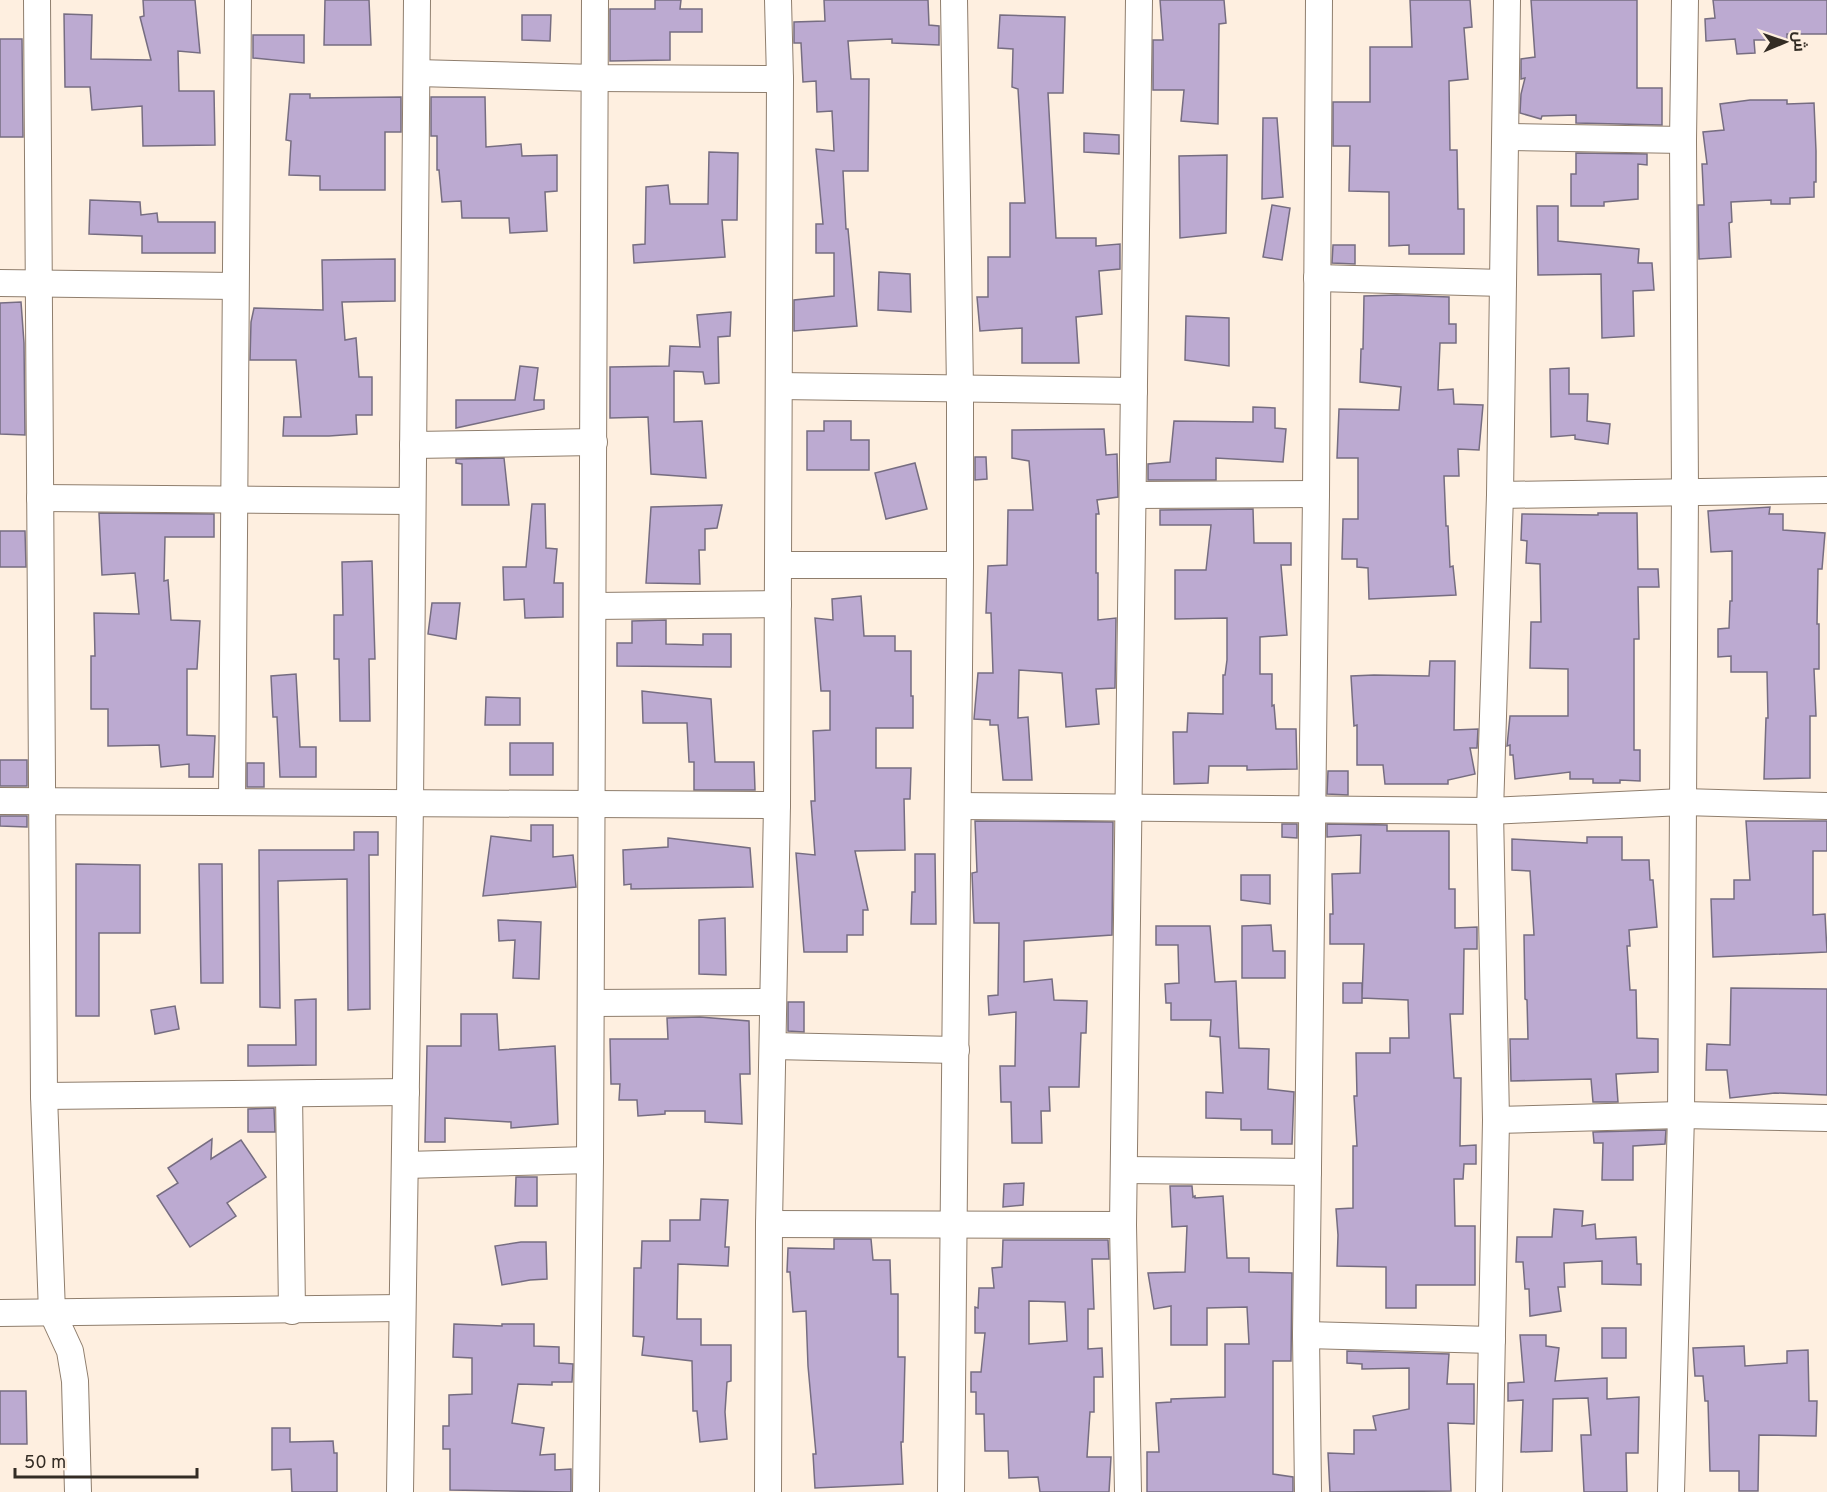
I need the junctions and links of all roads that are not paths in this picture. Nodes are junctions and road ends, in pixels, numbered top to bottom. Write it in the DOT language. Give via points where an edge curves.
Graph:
graph roads {
  1 [pos="38,0"];
  2 [pos="238,0"];
  3 [pos="417,0"];
  4 [pos="595,0"];
  5 [pos="778,0"];
  6 [pos="954,0"];
  7 [pos="1139,0"];
  8 [pos="1319,0"];
  9 [pos="1507,0"];
  10 [pos="1685,0"];
  11 [pos="417,73"];
  12 [pos="595,78"];
  13 [pos="780,79"];
  14 [pos="1506,137"];
  15 [pos="1683,140"];
  16 [pos="1317,278"];
  17 [pos="0,283"];
  18 [pos="39,283"];
  19 [pos="1503,283"];
  20 [pos="235,286"];
  21 [pos="779,386"];
  22 [pos="960,389"];
  23 [pos="1134,391"];
  24 [pos="594,442"];
  25 [pos="413,445"];
  26 [pos="1827,490"];
  27 [pos="1684,491"];
  28 [pos="1316,494"];
  29 [pos="1133,495"];
  30 [pos="1500,495"];
  31 [pos="40,498"];
  32 [pos="234,500"];
  33 [pos="412,501"];
  34 [pos="778,565"];
  35 [pos="960,565"];
  36 [pos="778,604"];
  37 [pos="593,606"];
  38 [pos="0,801"];
  39 [pos="43,801"];
  40 [pos="232,802"];
  41 [pos="1683,802"];
  42 [pos="410,803"];
  43 [pos="592,804"];
  44 [pos="777,805"];
  45 [pos="959,806"];
  46 [pos="1827,806"];
  47 [pos="1130,807"];
  48 [pos="1311,808"];
  49 [pos="1490,811"];
  50 [pos="774,1002"];
  51 [pos="591,1003"];
  52 [pos="773,1046"];
  53 [pos="956,1050"];
  54 [pos="406,1092"];
  55 [pos="289,1094"];
  56 [pos="44,1096"];
  57 [pos="1681,1115"];
  58 [pos="1827,1118"];
  59 [pos="1496,1120"];
  60 [pos="590,1161"];
  61 [pos="405,1165"];
  62 [pos="1124,1170"];
  63 [pos="1308,1172"];
  64 [pos="769,1224"];
  65 [pos="953,1224"];
  66 [pos="1123,1225"];
  67 [pos="402,1308"];
  68 [pos="292,1311"];
  69 [pos="52,1312"];
  70 [pos="0,1313"];
  71 [pos="1306,1335"];
  72 [pos="1491,1340"];
  73 [pos="78,1492"];
  74 [pos="400,1492"];
  75 [pos="586,1492"];
  76 [pos="768,1492"];
  77 [pos="951,1492"];
  78 [pos="1128,1492"];
  79 [pos="1308,1492"];
  80 [pos="1489,1492"];
  81 [pos="1671,1492"];
  1 -- 18 [label="street"];
  2 -- 20 [label="street"];
  3 -- 11 [label="street"];
  4 -- 12 [label="street"];
  5 -- 13 [label="street"];
  6 -- 22 [label="street"];
  7 -- 23 [label="street"];
  8 -- 16 [label="street"];
  9 -- 14 [label="street"];
  10 -- 15 [label="street"];
  11 -- 12 [label="street"];
  11 -- 25 [label="street"];
  12 -- 13 [label="street"];
  12 -- 24 [label="street"];
  13 -- 21 [label="street"];
  14 -- 15 [label="street"];
  14 -- 19 [label="street"];
  15 -- 27 [label="street"];
  16 -- 19 [label="street"];
  16 -- 28 [label="street"];
  17 -- 18 [label="street"];
  18 -- 20 [label="street"];
  18 -- 31 [label="street"];
  19 -- 30 [label="street"];
  20 -- 32 [label="street"];
  21 -- 22 [label="street"];
  21 -- 34 [label="street"];
  22 -- 23 [label="street"];
  22 -- 35 [label="street"];
  23 -- 29 [label="street"];
  24 -- 25 [label="street"];
  24 -- 37 [label="street"];
  25 -- 33 [label="street"];
  26 -- 27 [label="street"];
  27 -- 30 [label="street"];
  27 -- 41 [label="street"];
  28 -- 29 [label="street"];
  28 -- 48 [label="street"];
  29 -- 47 [label="street"];
  30 -- 49 [label="street"];
  31 -- 32 [label="street"];
  31 -- 39 [label="street"];
  32 -- 33 [label="street"];
  32 -- 40 [label="street"];
  33 -- 42 [label="street"];
  34 -- 35 [label="street"];
  34 -- 36 [label="street"];
  35 -- 45 [label="street"];
  36 -- 37 [label="street"];
  36 -- 44 [label="street"];
  37 -- 43 [label="street"];
  38 -- 39 [label="street"];
  39 -- 40 [label="street"];
  39 -- 56 [label="street"];
  40 -- 42 [label="street"];
  41 -- 46 [label="street"];
  41 -- 49 [label="street"];
  41 -- 57 [label="street"];
  42 -- 43 [label="street"];
  42 -- 54 [label="street"];
  43 -- 44 [label="street"];
  43 -- 51 [label="street"];
  44 -- 50 [label="street"];
  45 -- 47 [label="street"];
  45 -- 53 [label="street"];
  47 -- 48 [label="street"];
  47 -- 62 [label="street"];
  48 -- 49 [label="street"];
  48 -- 63 [label="street"];
  49 -- 59 [label="street"];
  50 -- 51 [label="street"];
  50 -- 52 [label="street"];
  51 -- 60 [label="street"];
  52 -- 53 [label="street"];
  52 -- 64 [label="street"];
  53 -- 65 [label="street"];
  54 -- 55 [label="street"];
  54 -- 61 [label="street"];
  55 -- 56 [label="street"];
  55 -- 68 [label="street"];
  56 -- 69 [label="street"];
  57 -- 58 [label="street"];
  57 -- 59 [label="street"];
  57 -- 81 [label="street"];
  59 -- 72 [label="street"];
  60 -- 61 [label="street"];
  60 -- 75 [label="street"];
  61 -- 67 [label="street"];
  62 -- 63 [label="street"];
  62 -- 66 [label="street"];
  63 -- 71 [label="street"];
  64 -- 65 [label="street"];
  64 -- 76 [label="street"];
  65 -- 66 [label="street"];
  65 -- 77 [label="street"];
  66 -- 78 [label="street"];
  67 -- 68 [label="street"];
  67 -- 74 [label="street"];
  68 -- 69 [label="street"];
  69 -- 70 [label="street"];
  69 -- 73 [label="street" via="70,1351 75,1381"];
  71 -- 72 [label="street"];
  71 -- 79 [label="street"];
  72 -- 80 [label="street"];
}
